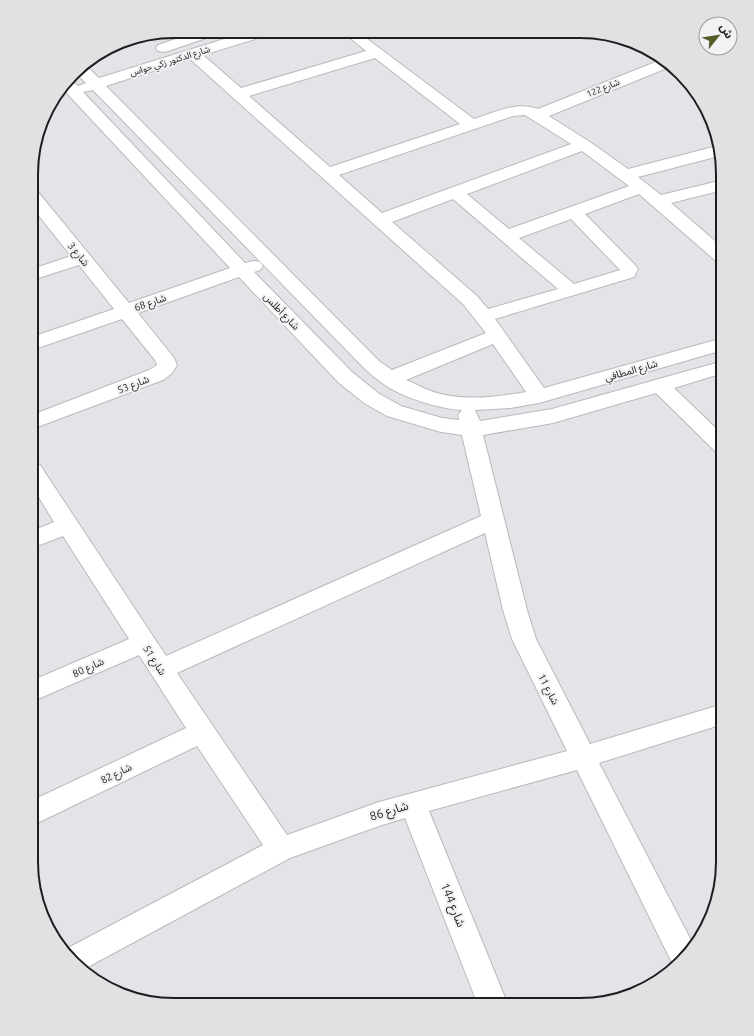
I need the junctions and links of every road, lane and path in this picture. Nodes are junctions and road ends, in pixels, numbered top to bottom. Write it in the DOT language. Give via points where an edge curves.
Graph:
graph roads {
  1 [pos="211,38"];
  2 [pos="358,38"];
  3 [pos="188,41"];
  4 [pos="152,51"];
  5 [pos="377,53"];
  6 [pos="661,65"];
  7 [pos="78,80"];
  8 [pos="238,94"];
  9 [pos="538,115"];
  10 [pos="472,125"];
  11 [pos="584,145"];
  12 [pos="714,151"];
  13 [pos="327,173"];
  14 [pos="624,175"];
  15 [pos="716,187"];
  16 [pos="641,188"];
  17 [pos="455,192"];
  18 [pos="658,201"];
  19 [pos="38,203"];
  20 [pos="574,212"];
  21 [pos="380,220"];
  22 [pos="507,236"];
  23 [pos="716,251"];
  24 [pos="82,258"];
  25 [pos="268,261"];
  26 [pos="242,270"];
  27 [pos="38,273"];
  28 [pos="572,291"];
  29 [pos="126,311"];
  30 [pos="484,316"];
  31 [pos="497,335"];
  32 [pos="38,342"];
  33 [pos="716,346"];
  34 [pos="716,369"];
  35 [pos="389,380"];
  36 [pos="660,386"];
  37 [pos="539,396"];
  38 [pos="465,404"];
  39 [pos="38,420"];
  40 [pos="472,429"];
  41 [pos="716,440"];
  42 [pos="38,479"];
  43 [pos="493,520"];
  44 [pos="68,525"];
  45 [pos="38,538"];
  46 [pos="144,643"];
  47 [pos="161,669"];
  48 [pos="38,689"];
  49 [pos="716,717"];
  50 [pos="202,732"];
  51 [pos="583,757"];
  52 [pos="413,804"];
  53 [pos="38,811"];
  54 [pos="281,850"];
  55 [pos="682,952"];
  56 [pos="78,958"];
  57 [pos="490,998"];
  1 -- 3 [label="street, شارع الدكتور زكي حواس"];
  2 -- 5 [label="street"];
  3 -- 4 [label="street, شارع الدكتور زكي حواس"];
  3 -- 7 [label="street, شارع الدكتور زكي حواس"];
  3 -- 8 [label="street"];
  5 -- 8 [label="street"];
  5 -- 10 [label="street"];
  6 -- 9 [label="street, شارع 122"];
  7 -- 25 [label="street"];
  7 -- 26 [label="street, شارع أطلس"];
  8 -- 13 [label="street"];
  9 -- 10 [label="street" via="518,110"];
  9 -- 11 [label="street"];
  10 -- 13 [label="street"];
  11 -- 14 [label="street"];
  11 -- 17 [label="street"];
  12 -- 14 [label="street"];
  13 -- 21 [label="street"];
  14 -- 16 [label="street"];
  15 -- 18 [label="street"];
  16 -- 18 [label="street"];
  16 -- 20 [label="street"];
  17 -- 21 [label="street"];
  17 -- 22 [label="street"];
  18 -- 23 [label="street"];
  19 -- 24 [label="street, شارع 3"];
  20 -- 22 [label="street"];
  20 -- 28 [label="street" via="629,270 626,274"];
  21 -- 30 [label="street" via="470,300"];
  22 -- 28 [label="street"];
  24 -- 27 [label="street"];
  24 -- 29 [label="street, شارع 3"];
  25 -- 26 [label="street, شارع 68"];
  25 -- 35 [label="street"];
  26 -- 29 [label="street, شارع 68"];
  26 -- 40 [label="street, شارع أطلس" via="345,377 371,398 394,411 423,421"];
  28 -- 30 [label="street"];
  29 -- 32 [label="street, شارع 68"];
  29 -- 39 [label="street, شارع 53" via="166,361 165,369 156,375"];
  30 -- 31 [label="street"];
  31 -- 35 [label="street"];
  31 -- 37 [label="street"];
  33 -- 37 [label="street, شارع المطافي"];
  34 -- 36 [label="street"];
  35 -- 38 [label="street" via="437,400"];
  36 -- 40 [label="street, شارع أطلس" via="553,416"];
  36 -- 41 [label="street"];
  37 -- 38 [label="street" via="494,404"];
  38 -- 40 [label="street, شارع 11"];
  40 -- 43 [label="street, شارع 11"];
  42 -- 44 [label="street, شارع 51"];
  43 -- 47 [label="street"];
  43 -- 51 [label="street, شارع 11" via="524,639"];
  44 -- 45 [label="street"];
  44 -- 46 [label="street, شارع 51"];
  46 -- 47 [label="street, شارع 51"];
  46 -- 48 [label="street, شارع 80"];
  47 -- 50 [label="street, شارع 51"];
  49 -- 51 [label="street, شارع 86"];
  50 -- 53 [label="street, شارع 82"];
  50 -- 54 [label="street, شارع 51"];
  51 -- 52 [label="street, شارع 86"];
  51 -- 55 [label="street, شارع 11"];
  52 -- 54 [label="street, شارع 86" via="346,825"];
  52 -- 57 [label="street, شارع 144"];
  54 -- 56 [label="street, شارع 86"];
}
